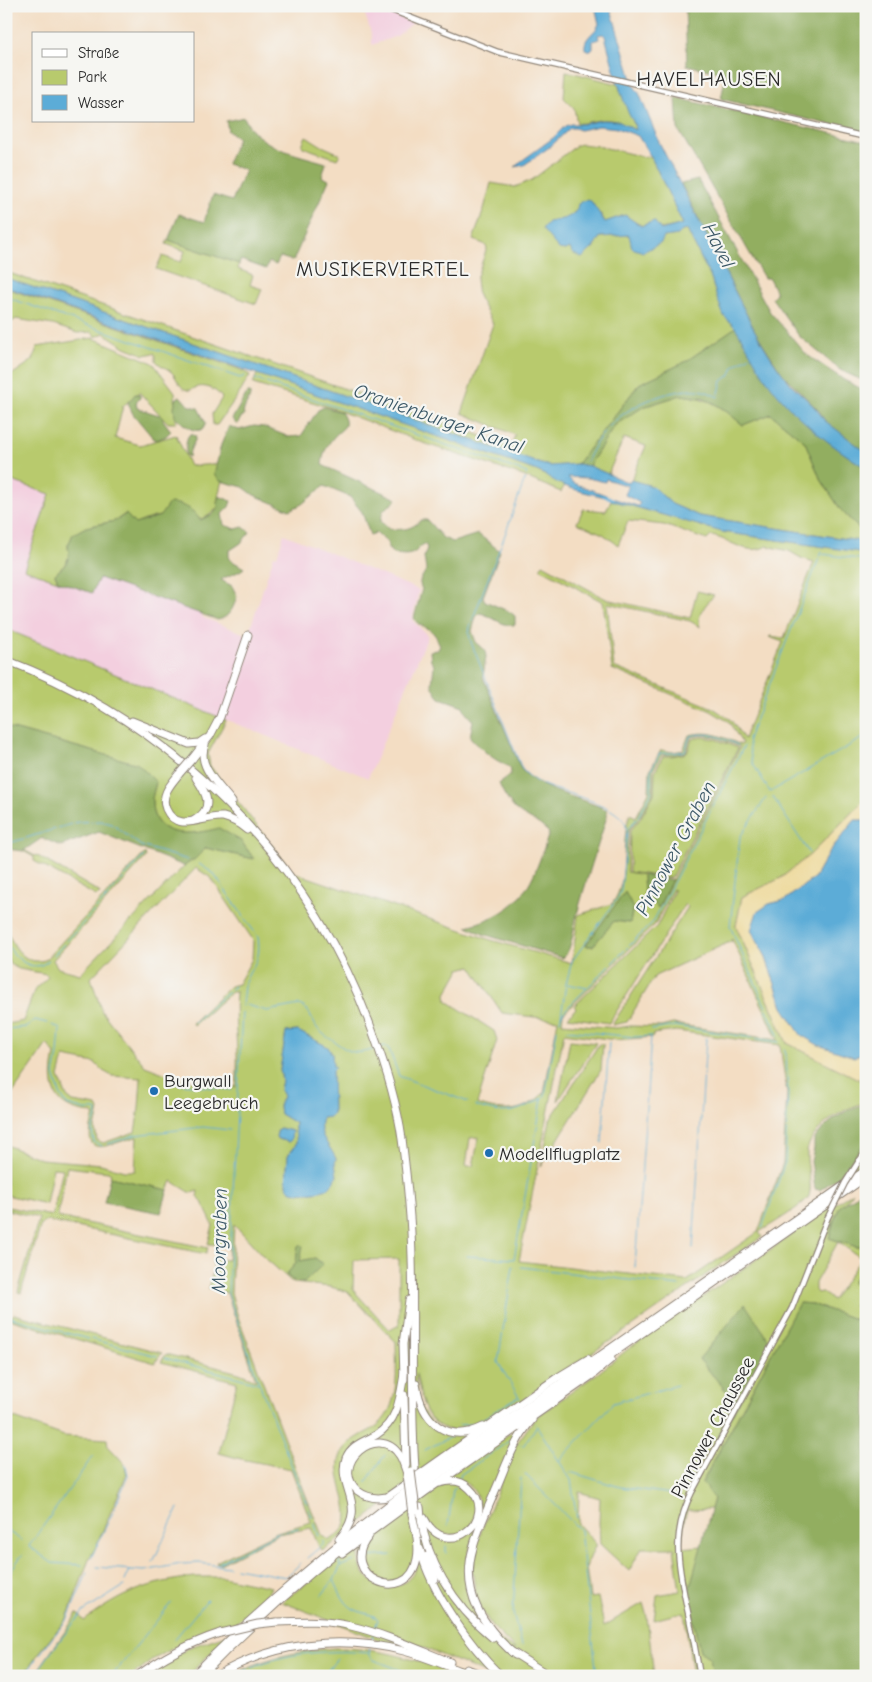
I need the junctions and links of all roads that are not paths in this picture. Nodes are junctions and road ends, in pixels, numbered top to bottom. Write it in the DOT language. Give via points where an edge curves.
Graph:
graph roads {
  1 [pos="381,6"];
  2 [pos="866,137"];
  3 [pos="248,635"];
  4 [pos="6,660"];
  5 [pos="6,664"];
  6 [pos="116,714"];
  7 [pos="210,736"];
  8 [pos="196,778"];
  9 [pos="188,823"];
  10 [pos="247,826"];
  11 [pos="377,1049"];
  12 [pos="866,1152"];
  13 [pos="866,1170"];
  14 [pos="866,1177"];
  15 [pos="409,1300"];
  16 [pos="635,1338"];
  17 [pos="611,1348"];
  18 [pos="412,1365"];
  19 [pos="404,1374"];
  20 [pos="562,1396"];
  21 [pos="514,1409"];
  22 [pos="411,1471"];
  23 [pos="431,1488"];
  24 [pos="416,1510"];
  25 [pos="390,1518"];
  26 [pos="416,1534"];
  27 [pos="325,1554"];
  28 [pos="316,1569"];
  29 [pos="447,1606"];
  30 [pos="515,1655"];
  31 [pos="498,1673"];
  32 [pos="137,1676"];
  33 [pos="193,1676"];
  34 [pos="201,1676"];
  35 [pos="216,1676"];
  36 [pos="472,1676"];
  37 [pos="485,1676"];
  38 [pos="550,1676"];
  39 [pos="700,1676"];
  1 -- 2 [label="main road" via="483,47"];
  3 -- 7 [label="highway" via="225,705"];
  4 -- 6 [label="highway" via="50,678"];
  5 -- 8 [label="highway" via="95,706 146,739"];
  6 -- 7 [label="highway" via="189,744 199,743"];
  6 -- 10 [label="highway" via="163,746 212,787"];
  7 -- 9 [label="highway, bridge" via="167,790 164,799 170,816"];
  7 -- 10 [label="highway" via="202,752 204,766"];
  8 -- 9 [label="highway" via="207,796 207,806 200,816"];
  8 -- 10 [label="highway"];
  9 -- 10 [label="highway" via="222,818"];
  10 -- 11 [label="highway" via="284,867 336,948 354,985"];
  11 -- 15 [label="highway" via="397,1136 406,1211"];
  11 -- 18 [label="highway" via="393,1094 402,1137 410,1212"];
  12 -- 39 [label="main road, Pinnower Chaussee, bridge" via="845,1183 827,1219 802,1288 689,1497 682,1517 678,1564"];
  13 -- 17 [label="highway"];
  14 -- 16 [label="highway"];
  15 -- 19 [label="highway"];
  15 -- 22 [label="highway"];
  16 -- 20 [label="highway"];
  16 -- 28 [label="highway" via="423,1486"];
  17 -- 21 [label="highway" via="570,1370"];
  17 -- 27 [label="highway" via="412,1487"];
  18 -- 21 [label="highway" via="422,1408 431,1421 443,1429 459,1433 474,1431"];
  18 -- 22 [label="highway"];
  19 -- 22 [label="highway"];
  19 -- 27 [label="highway" via="393,1418 374,1436 357,1444 346,1458 344,1472 351,1497 351,1518 345,1532"];
  20 -- 23 [label="highway"];
  20 -- 30 [label="highway" via="535,1417 515,1444 472,1551 470,1576 475,1603 492,1632"];
  21 -- 22 [label="highway" via="387,1497 372,1498 359,1492 351,1480 349,1468 360,1449 378,1443 397,1452"];
  22 -- 24 [label="highway, bridge"];
  23 -- 24 [label="highway" via="449,1481 469,1488 478,1503 474,1524 460,1536 444,1536 434,1532"];
  23 -- 25 [label="highway"];
  24 -- 26 [label="highway"];
  24 -- 29 [label="highway" via="428,1558"];
  24 -- 30 [label="highway" via="432,1557 450,1592 480,1627"];
  25 -- 26 [label="highway" via="367,1538 361,1549 361,1564 375,1581 396,1584 409,1575 417,1560"];
  25 -- 28 [label="highway"];
  26 -- 29 [label="highway" via="424,1566"];
  27 -- 33 [label="highway" via="278,1594"];
  28 -- 34 [label="highway"];
  29 -- 31 [label="highway" via="467,1638"];
  30 -- 38 [label="highway"];
  32 -- 37 [label="highway, bridge" via="194,1643 220,1633 277,1622 320,1622 377,1633"];
  35 -- 36 [label="highway" via="252,1658 283,1648 319,1643 374,1645 417,1655"];
}
